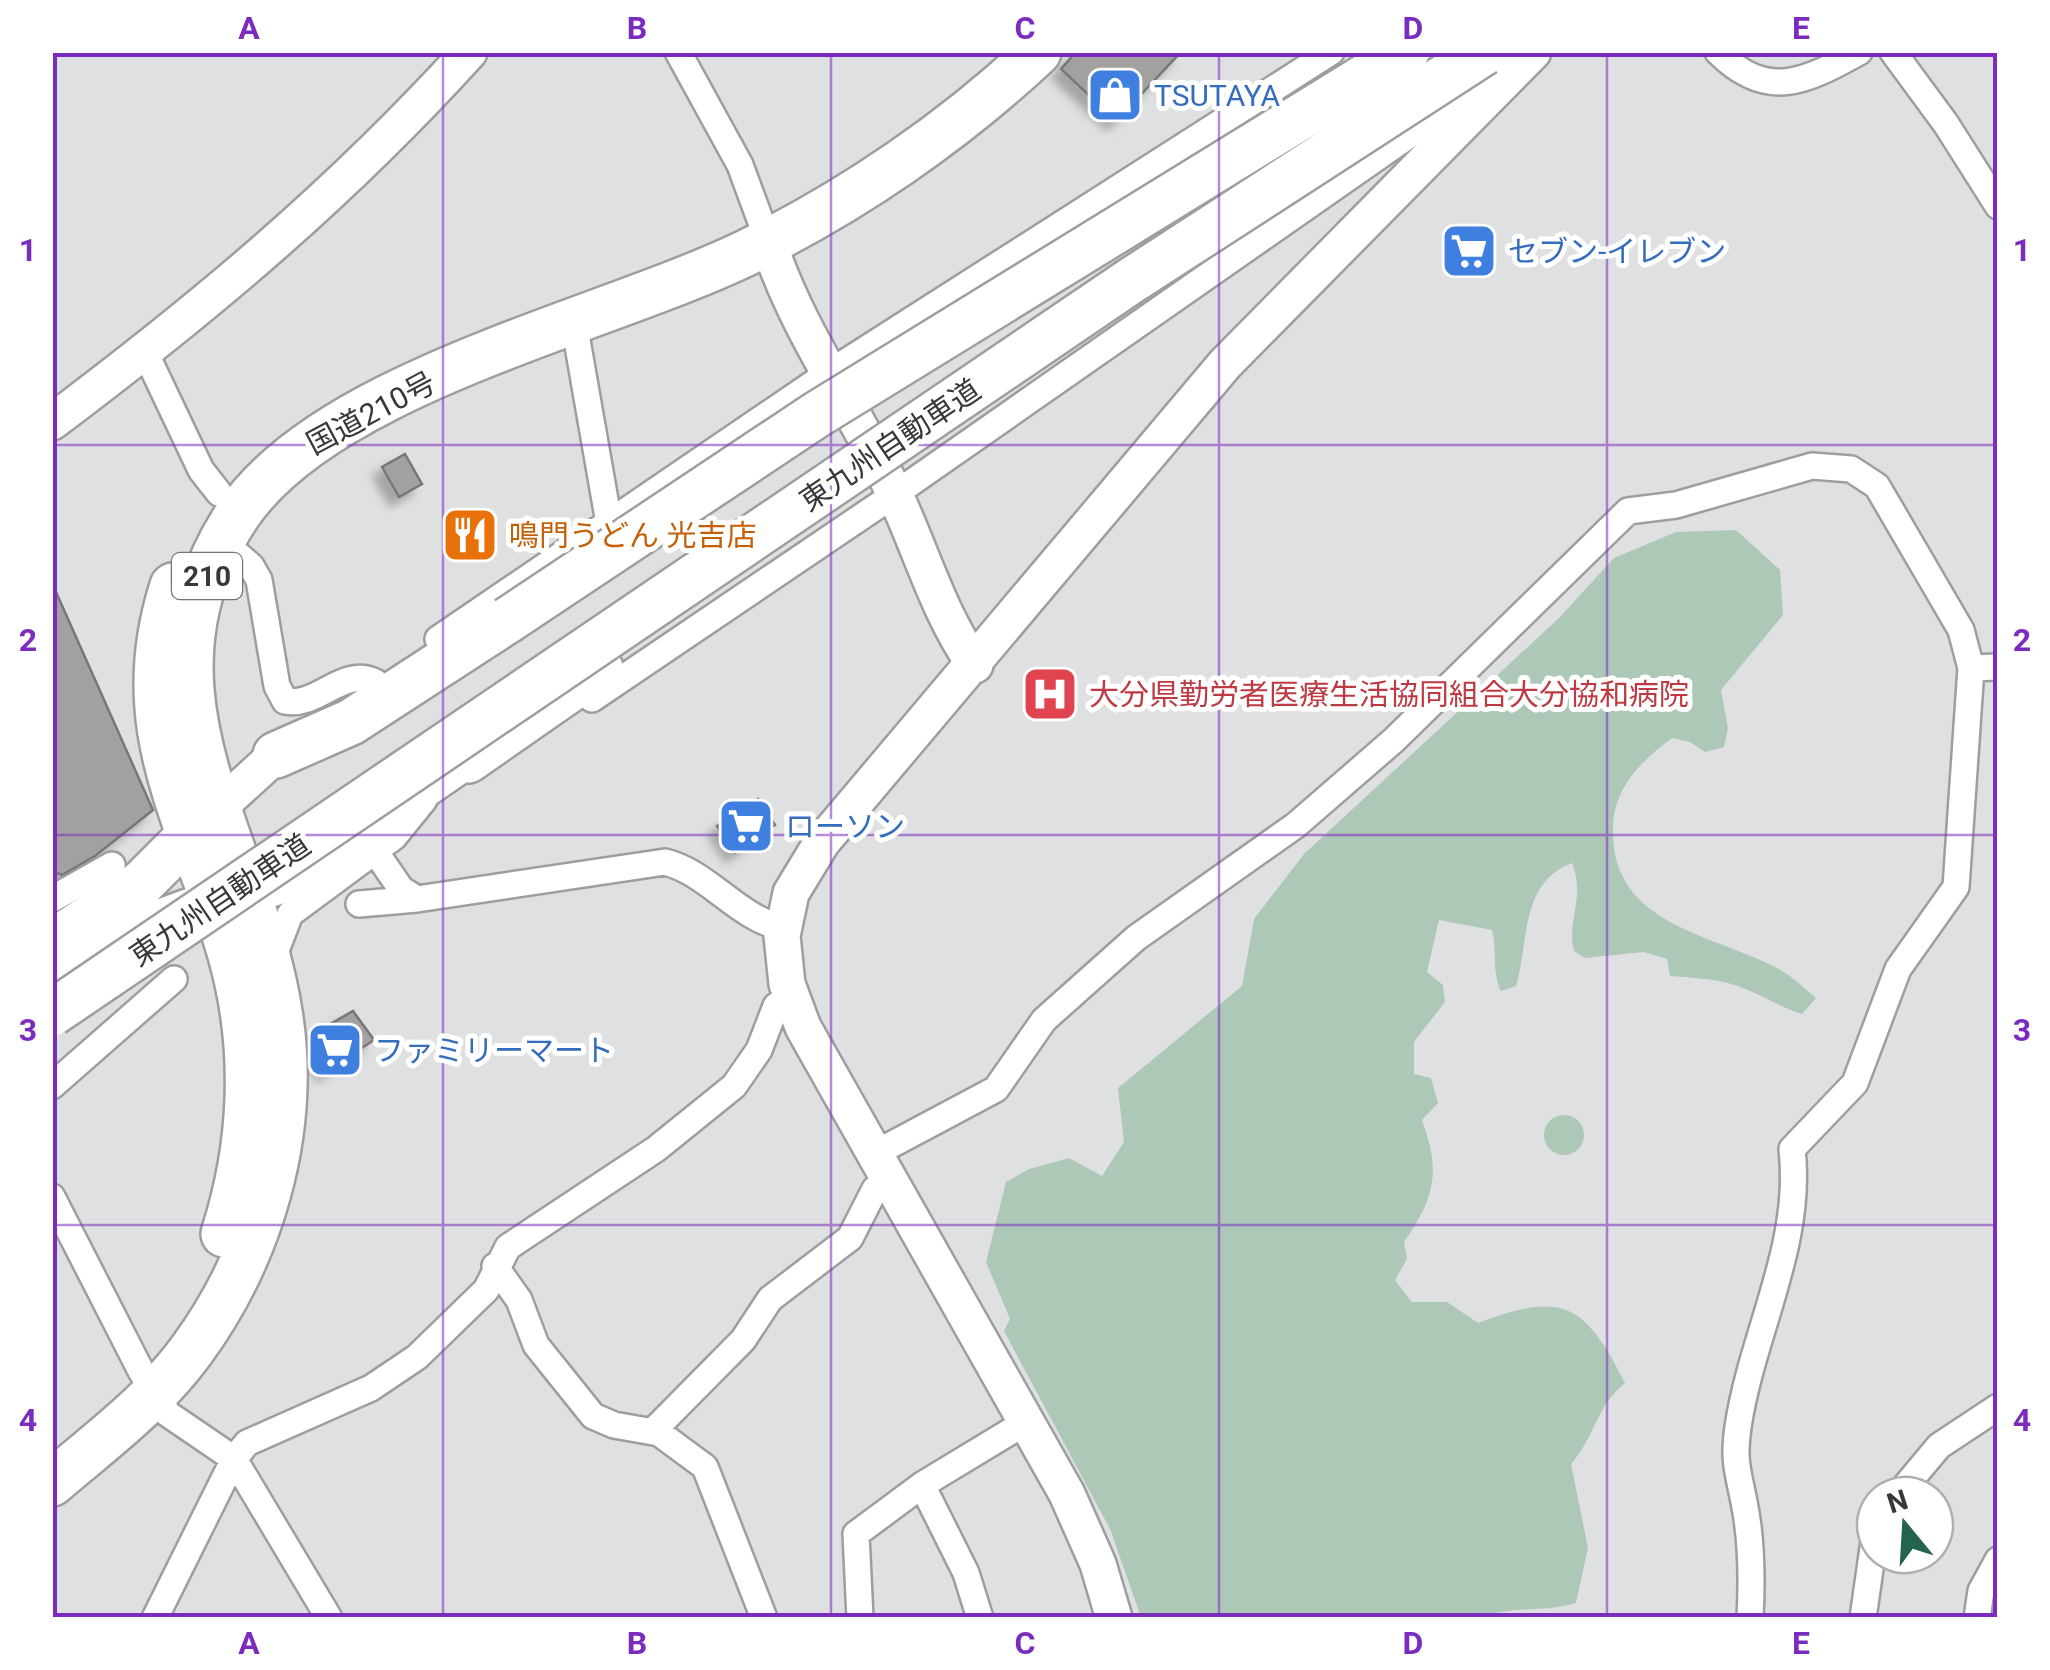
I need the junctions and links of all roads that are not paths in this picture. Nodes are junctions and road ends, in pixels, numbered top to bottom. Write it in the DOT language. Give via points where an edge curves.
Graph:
graph roads {
  1 [pos="468,52"];
  2 [pos="678,52"];
  3 [pos="1002,52"];
  4 [pos="1038,52"];
  5 [pos="1331,52"];
  6 [pos="1373,52"];
  7 [pos="1406,52"];
  8 [pos="1428,52"];
  9 [pos="1718,52"];
  10 [pos="1859,52"];
  11 [pos="1894,52"];
  12 [pos="1504,56"];
  13 [pos="1413,129"];
  14 [pos="1398,193"];
  15 [pos="1998,206"];
  16 [pos="764,228"];
  17 [pos="574,323"];
  18 [pos="144,352"];
  19 [pos="827,374"];
  20 [pos="52,422"];
  21 [pos="219,492"];
  22 [pos="895,494"];
  23 [pos="609,523"];
  24 [pos="222,541"];
  25 [pos="975,664"];
  26 [pos="1998,667"];
  27 [pos="1971,668"];
  28 [pos="375,682"];
  29 [pos="191,716"];
  30 [pos="270,760"];
  31 [pos="452,772"];
  32 [pos="201,833"];
  33 [pos="375,852"];
  34 [pos="127,874"];
  35 [pos="235,894"];
  36 [pos="416,899"];
  37 [pos="52,900"];
  38 [pos="359,904"];
  39 [pos="782,928"];
  40 [pos="129,934"];
  41 [pos="52,942"];
  42 [pos="52,978"];
  43 [pos="174,979"];
  44 [pos="255,980"];
  45 [pos="52,987"];
  46 [pos="791,996"];
  47 [pos="52,1013"];
  48 [pos="52,1086"];
  49 [pos="882,1167"];
  50 [pos="52,1197"];
  51 [pos="495,1266"];
  52 [pos="148,1382"];
  53 [pos="1998,1407"];
  54 [pos="1026,1422"];
  55 [pos="654,1431"];
  56 [pos="52,1454"];
  57 [pos="234,1459"];
  58 [pos="1915,1475"];
  59 [pos="52,1483"];
  60 [pos="922,1485"];
  61 [pos="1998,1560"];
  62 [pos="1869,1575"];
  63 [pos="155,1618"];
  64 [pos="329,1618"];
  65 [pos="764,1618"];
  66 [pos="860,1618"];
  67 [pos="980,1618"];
  68 [pos="1114,1618"];
  69 [pos="1750,1618"];
  70 [pos="1863,1618"];
  71 [pos="1976,1618"];
  1 -- 18 [label="street" via="275,247"];
  2 -- 16 [label="street" via="740,165"];
  3 -- 16 [label="highway, 国道210号 / 210"];
  4 -- 16 [label="highway, 国道210号 / 210" via="927,143"];
  5 -- 19 [label="street"];
  6 -- 13 [label="street"];
  7 -- 30 [label="highway, bridge" via="816,415 351,722"];
  8 -- 42 [label="highway, 東九州自動車道" via="1113,256"];
  9 -- 10 [label="street" via="1751,79 1775,83 1807,78"];
  11 -- 15 [label="street"];
  12 -- 13 [label="street"];
  12 -- 14 [label="street"];
  12 -- 31 [label="highway, bridge"];
  12 -- 47 [label="highway, 東九州自動車道, bridge" via="1129,282"];
  13 -- 14 [label="street" via="1413,158"];
  13 -- 22 [label="street"];
  14 -- 25 [label="street" via="1225,364"];
  16 -- 17 [label="highway, 国道210号 / 210"];
  16 -- 19 [label="street"];
  16 -- 21 [label="highway, 国道210号 / 210" via="335,396 271,438"];
  17 -- 23 [label="street"];
  17 -- 24 [label="highway, 国道210号 / 210" via="332,428 255,490"];
  18 -- 20 [label="street"];
  18 -- 21 [label="street" via="201,470"];
  19 -- 22 [label="street"];
  19 -- 23 [label="street"];
  21 -- 32 [label="highway, 国道210号 / 210" via="179,570 156,662 158,730"];
  22 -- 25 [label="street" via="948,620"];
  22 -- 31 [label="street" via="506,757"];
  23 -- 28 [label="street"];
  24 -- 28 [label="street" via="259,580 285,701 299,703 358,678"];
  24 -- 29 [label="highway, 国道210号 / 210" via="191,627"];
  25 -- 39 [label="street" via="822,842 792,893"];
  26 -- 27 [label="street"];
  27 -- 49 [label="street" via="1961,630 1877,486 1850,469 1812,466 1676,505 1628,511 1394,740 1296,825 1136,938 1044,1020 996,1089"];
  27 -- 69 [label="street" via="1956,887 1898,969 1856,1083 1792,1149 1796,1186 1780,1272 1738,1426 1734,1476 1750,1542"];
  28 -- 30 [label="street"];
  29 -- 30 [label="street" via="220,760 249,768"];
  29 -- 32 [label="highway, 国道210号 / 210"];
  30 -- 32 [label="street"];
  31 -- 33 [label="street"];
  31 -- 35 [label="street" via="289,883"];
  32 -- 34 [label="highway"];
  32 -- 35 [label="highway, 国道210号 / 210"];
  33 -- 36 [label="street"];
  33 -- 44 [label="street" via="290,914"];
  34 -- 37 [label="street"];
  34 -- 41 [label="highway"];
  35 -- 40 [label="highway"];
  35 -- 44 [label="highway, 国道210号 / 210"];
  36 -- 38 [label="street"];
  36 -- 39 [label="street" via="665,862 752,918"];
  39 -- 46 [label="street"];
  40 -- 44 [label="highway" via="170,926 202,932"];
  40 -- 45 [label="highway"];
  43 -- 48 [label="street"];
  44 -- 52 [label="highway, 国道210号 / 210" via="247,1127 233,1202 196,1296"];
  46 -- 49 [label="street"];
  46 -- 51 [label="street" via="776,1006 759,1050 734,1086 656,1149 526,1232"];
  49 -- 54 [label="street"];
  49 -- 55 [label="street" via="850,1238 770,1299 750,1332"];
  50 -- 52 [label="street"];
  51 -- 55 [label="street" via="519,1300 536,1344 593,1416"];
  51 -- 57 [label="street" via="480,1296 417,1357 371,1388 254,1438"];
  52 -- 56 [label="highway, 国道210号 / 210"];
  52 -- 57 [label="street" via="175,1422"];
  52 -- 59 [label="highway, 国道210号 / 210"];
  53 -- 58 [label="street" via="1939,1446"];
  54 -- 60 [label="street"];
  54 -- 68 [label="street" via="1067,1494"];
  55 -- 65 [label="street" via="711,1476"];
  57 -- 63 [label="street"];
  57 -- 64 [label="street"];
  60 -- 66 [label="street" via="856,1534"];
  60 -- 67 [label="street" via="966,1573"];
  61 -- 71 [label="street"];
  62 -- 70 [label="street"];
}
